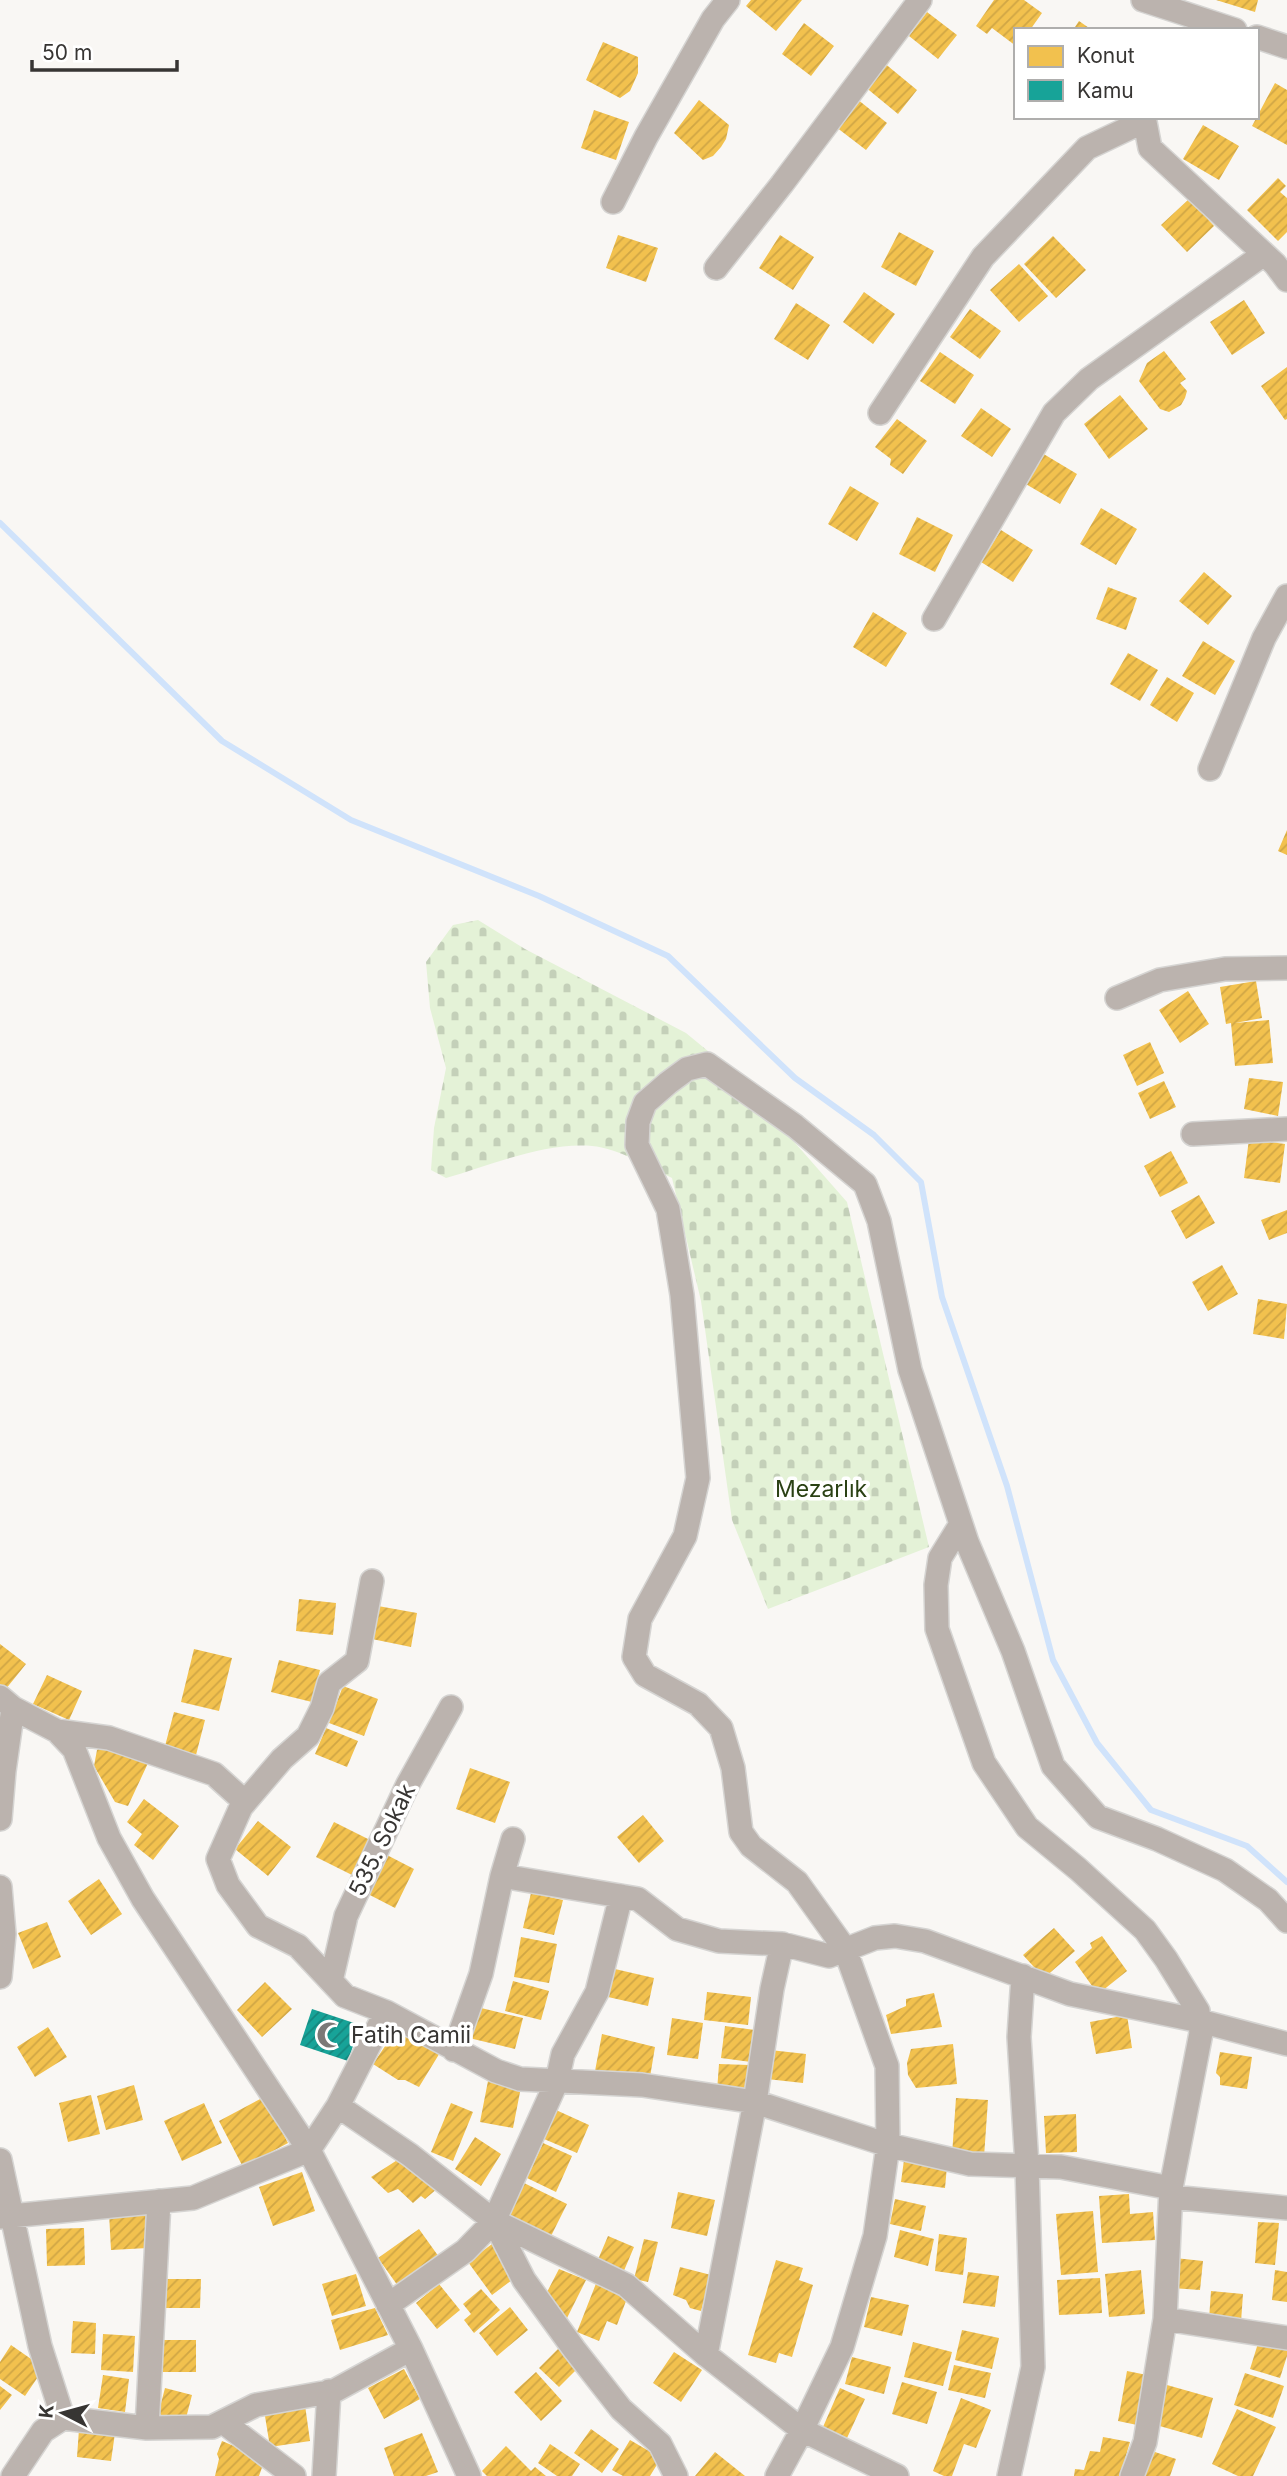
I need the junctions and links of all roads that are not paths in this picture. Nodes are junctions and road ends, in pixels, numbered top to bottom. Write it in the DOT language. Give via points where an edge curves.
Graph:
graph roads {
  1 [pos="728,0"];
  2 [pos="920,0"];
  3 [pos="1143,0"];
  4 [pos="1181,14"];
  5 [pos="1228,28"];
  6 [pos="1259,38"];
  7 [pos="1287,47"];
  8 [pos="1144,119"];
  9 [pos="613,202"];
  10 [pos="1264,254"];
  11 [pos="716,268"];
  12 [pos="1287,280"];
  13 [pos="880,413"];
  14 [pos="1287,596"];
  15 [pos="934,619"];
  16 [pos="1210,769"];
  17 [pos="1287,968"];
  18 [pos="1116,998"];
  19 [pos="1287,1129"];
  20 [pos="1193,1134"];
  21 [pos="961,1524"];
  22 [pos="372,1581"];
  23 [pos="7,1703"];
  24 [pos="451,1707"];
  25 [pos="57,1731"];
  26 [pos="245,1802"];
  27 [pos="0,1819"];
  28 [pos="513,1839"];
  29 [pos="502,1876"];
  30 [pos="0,1887"];
  31 [pos="621,1896"];
  32 [pos="1287,1921"];
  33 [pos="782,1944"];
  34 [pos="845,1949"];
  35 [pos="1023,1976"];
  36 [pos="0,1977"];
  37 [pos="331,1981"];
  38 [pos="386,2012"];
  39 [pos="1200,2021"];
  40 [pos="1287,2043"];
  41 [pos="454,2050"];
  42 [pos="556,2081"];
  43 [pos="755,2102"];
  44 [pos="338,2106"];
  45 [pos="888,2145"];
  46 [pos="309,2150"];
  47 [pos="0,2160"];
  48 [pos="1027,2166"];
  49 [pos="1171,2192"];
  50 [pos="159,2201"];
  51 [pos="1287,2208"];
  52 [pos="6,2216"];
  53 [pos="494,2221"];
  54 [pos="388,2305"];
  55 [pos="1165,2319"];
  56 [pos="1287,2338"];
  57 [pos="411,2349"];
  58 [pos="706,2355"];
  59 [pos="329,2391"];
  60 [pos="63,2418"];
  61 [pos="223,2422"];
  62 [pos="147,2428"];
  63 [pos="802,2430"];
  64 [pos="13,2476"];
  65 [pos="294,2476"];
  66 [pos="324,2476"];
  67 [pos="469,2476"];
  68 [pos="676,2476"];
  69 [pos="777,2476"];
  70 [pos="897,2476"];
  71 [pos="1009,2476"];
  72 [pos="1132,2476"];
  1 -- 9 [label="street" via="713,19"];
  2 -- 11 [label="street"];
  3 -- 4 [label="street"];
  4 -- 5 [label="street"];
  6 -- 7 [label="street"];
  8 -- 10 [label="street" via="1150,148"];
  8 -- 13 [label="street" via="1087,148 983,257"];
  10 -- 12 [label="street"];
  10 -- 15 [label="street" via="1089,379 1054,413"];
  14 -- 16 [label="street" via="1264,638"];
  17 -- 18 [label="street" via="1225,970 1160,980"];
  19 -- 20 [label="street"];
  21 -- 32 [label="street" via="1013,1651 1052,1766 1098,1817 1225,1870 1268,1900"];
  21 -- 34 [label="street" via="910,1370 879,1221 865,1184 795,1126 707,1064 687,1069 645,1103 637,1145 668,1209 682,1295 698,1478 685,1536 640,1619 634,1657 645,1675 698,1704 721,1728 733,1768 741,1832 751,1846 797,1882"];
  21 -- 39 [label="street" via="940,1558 937,1629 984,1763 1027,1827 1145,1930"];
  22 -- 26 [label="street" via="357,1661 329,1683 308,1736"];
  23 -- 25 [label="street"];
  23 -- 27 [label="street"];
  24 -- 37 [label="street, 535. Sokak" via="408,1784 346,1916"];
  25 -- 26 [label="street" via="109,1738 214,1774"];
  25 -- 46 [label="street" via="74,1749 109,1838 143,1899"];
  26 -- 37 [label="street" via="218,1859 228,1885 258,1926 298,1946"];
  28 -- 29 [label="street"];
  29 -- 31 [label="street"];
  29 -- 41 [label="street" via="481,1974"];
  30 -- 36 [label="street" via="4,1934"];
  31 -- 33 [label="street" via="638,1899 677,1929 719,1941"];
  31 -- 42 [label="street" via="597,1992 563,2054"];
  33 -- 34 [label="street" via="828,1955"];
  33 -- 43 [label="street"];
  34 -- 35 [label="street" via="895,1936 925,1941"];
  34 -- 45 [label="street" via="887,2066"];
  35 -- 39 [label="street" via="1070,1994"];
  35 -- 48 [label="street" via="1019,2037"];
  37 -- 38 [label="street" via="345,1996"];
  38 -- 41 [label="street"];
  38 -- 44 [label="street"];
  39 -- 40 [label="street"];
  39 -- 49 [label="street"];
  41 -- 42 [label="street" via="520,2079"];
  42 -- 43 [label="street" via="642,2085"];
  42 -- 53 [label="street"];
  43 -- 45 [label="street"];
  43 -- 58 [label="street"];
  44 -- 46 [label="street"];
  44 -- 53 [label="street" via="411,2155"];
  45 -- 48 [label="street" via="970,2164"];
  45 -- 63 [label="street" via="875,2236 842,2347"];
  46 -- 50 [label="street" via="193,2198"];
  46 -- 54 [label="street"];
  47 -- 52 [label="street"];
  48 -- 49 [label="street" via="1061,2167"];
  48 -- 71 [label="street" via="1033,2367"];
  49 -- 51 [label="street"];
  49 -- 55 [label="street"];
  50 -- 52 [label="street"];
  50 -- 62 [label="street"];
  52 -- 60 [label="street"];
  53 -- 54 [label="street" via="465,2251"];
  53 -- 58 [label="street" via="626,2285"];
  53 -- 68 [label="street" via="524,2280 621,2409 660,2444"];
  54 -- 57 [label="street"];
  55 -- 56 [label="street"];
  55 -- 72 [label="street" via="1145,2442"];
  57 -- 59 [label="street"];
  57 -- 67 [label="street"];
  58 -- 63 [label="street"];
  59 -- 61 [label="street" via="256,2405"];
  59 -- 66 [label="street"];
  60 -- 62 [label="street"];
  60 -- 64 [label="street" via="43,2431"];
  61 -- 62 [label="street" via="212,2427"];
  61 -- 65 [label="street"];
  63 -- 69 [label="street"];
  63 -- 70 [label="street"];
}
